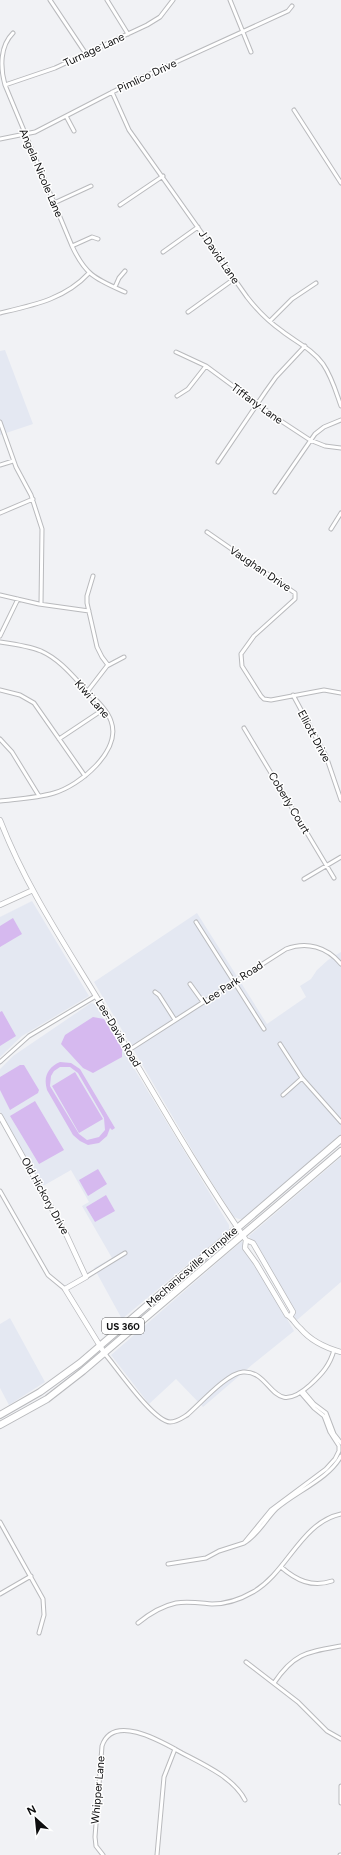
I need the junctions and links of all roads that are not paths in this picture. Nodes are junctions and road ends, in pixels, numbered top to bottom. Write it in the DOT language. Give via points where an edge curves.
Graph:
graph roads {
  1 [pos="50,0"];
  2 [pos="106,0"];
  3 [pos="173,0"];
  4 [pos="230,0"];
  5 [pos="292,6"];
  6 [pos="13,33"];
  7 [pos="243,33"];
  8 [pos="128,34"];
  9 [pos="251,52"];
  10 [pos="86,54"];
  11 [pos="5,84"];
  12 [pos="112,92"];
  13 [pos="294,110"];
  14 [pos="66,116"];
  15 [pos="74,131"];
  16 [pos="25,135"];
  17 [pos="0,140"];
  18 [pos="162,176"];
  19 [pos="341,183"];
  20 [pos="91,186"];
  21 [pos="54,202"];
  22 [pos="120,205"];
  23 [pos="198,227"];
  24 [pos="98,239"];
  25 [pos="72,246"];
  26 [pos="163,252"];
  27 [pos="125,271"];
  28 [pos="89,273"];
  29 [pos="234,279"];
  30 [pos="316,283"];
  31 [pos="115,287"];
  32 [pos="125,292"];
  33 [pos="188,312"];
  34 [pos="0,313"];
  35 [pos="270,321"];
  36 [pos="305,346"];
  37 [pos="176,352"];
  38 [pos="206,366"];
  39 [pos="177,396"];
  40 [pos="256,404"];
  41 [pos="341,406"];
  42 [pos="341,420"];
  43 [pos="0,422"];
  44 [pos="310,440"];
  45 [pos="341,448"];
  46 [pos="13,461"];
  47 [pos="218,462"];
  48 [pos="0,465"];
  49 [pos="275,492"];
  50 [pos="32,499"];
  51 [pos="0,513"];
  52 [pos="341,513"];
  53 [pos="331,529"];
  54 [pos="207,532"];
  55 [pos="93,576"];
  56 [pos="0,595"];
  57 [pos="18,599"];
  58 [pos="41,604"];
  59 [pos="89,611"];
  60 [pos="0,636"];
  61 [pos="0,642"];
  62 [pos="124,657"];
  63 [pos="108,665"];
  64 [pos="0,690"];
  65 [pos="87,692"];
  66 [pos="341,692"];
  67 [pos="293,696"];
  68 [pos="104,710"];
  69 [pos="244,728"];
  70 [pos="0,739"];
  71 [pos="59,739"];
  72 [pos="85,776"];
  73 [pos="39,796"];
  74 [pos="0,800"];
  75 [pos="341,800"];
  76 [pos="0,820"];
  77 [pos="341,856"];
  78 [pos="327,865"];
  79 [pos="334,878"];
  80 [pos="304,879"];
  81 [pos="33,890"];
  82 [pos="0,905"];
  83 [pos="196,922"];
  84 [pos="341,964"];
  85 [pos="235,982"];
  86 [pos="190,984"];
  87 [pos="155,992"];
  88 [pos="96,996"];
  89 [pos="203,1002"];
  90 [pos="175,1020"];
  91 [pos="264,1029"];
  92 [pos="280,1044"];
  93 [pos="129,1050"];
  94 [pos="0,1062"];
  95 [pos="302,1078"];
  96 [pos="283,1095"];
  97 [pos="0,1116"];
  98 [pos="341,1122"];
  99 [pos="341,1139"];
  100 [pos="341,1151"];
  101 [pos="0,1192"];
  102 [pos="238,1228"];
  103 [pos="244,1237"];
  104 [pos="125,1254"];
  105 [pos="263,1275"];
  106 [pos="86,1277"];
  107 [pos="74,1283"];
  108 [pos="65,1289"];
  109 [pos="280,1290"];
  110 [pos="73,1302"];
  111 [pos="290,1316"];
  112 [pos="99,1346"];
  113 [pos="334,1350"];
  114 [pos="341,1352"];
  115 [pos="105,1354"];
  116 [pos="302,1392"];
  117 [pos="0,1415"];
  118 [pos="0,1425"];
  119 [pos="341,1443"];
  120 [pos="341,1456"];
  121 [pos="341,1514"];
  122 [pos="0,1522"];
  123 [pos="244,1543"];
  124 [pos="168,1564"];
  125 [pos="281,1567"];
  126 [pos="30,1576"];
  127 [pos="332,1580"];
  128 [pos="0,1594"];
  129 [pos="138,1623"];
  130 [pos="40,1633"];
  131 [pos="341,1646"];
  132 [pos="246,1662"];
  133 [pos="274,1683"];
  134 [pos="341,1739"];
  135 [pos="175,1749"];
  136 [pos="341,1786"];
  137 [pos="245,1800"];
  138 [pos="341,1803"];
  139 [pos="103,1855"];
  140 [pos="157,1855"];
  1 -- 10 [label="street"];
  2 -- 8 [label="street"];
  3 -- 8 [label="street, Turnage Lane" via="160,17"];
  4 -- 7 [label="street"];
  5 -- 7 [label="street, Pimlico Drive" via="288,11"];
  6 -- 11 [label="street, Angela Nicole Lane" via="6,39 2,50"];
  7 -- 9 [label="street"];
  7 -- 12 [label="street, Pimlico Drive"];
  8 -- 10 [label="street, Turnage Lane"];
  10 -- 11 [label="street, Turnage Lane" via="39,74"];
  11 -- 16 [label="street, Angela Nicole Lane"];
  12 -- 14 [label="street, Pimlico Drive"];
  12 -- 18 [label="street, J David Lane" via="129,130"];
  13 -- 19 [label="street"];
  14 -- 15 [label="street"];
  14 -- 16 [label="street, Pimlico Drive"];
  16 -- 17 [label="street, Pimlico Drive"];
  16 -- 21 [label="street, Angela Nicole Lane"];
  18 -- 22 [label="street"];
  18 -- 23 [label="street, J David Lane"];
  20 -- 21 [label="street"];
  21 -- 25 [label="street, Angela Nicole Lane"];
  23 -- 26 [label="street"];
  23 -- 29 [label="street, J David Lane"];
  24 -- 25 [label="street" via="92,237"];
  25 -- 28 [label="street, Angela Nicole Lane"];
  27 -- 31 [label="street"];
  28 -- 31 [label="street, Angela Nicole Lane" via="99,281"];
  28 -- 34 [label="street" via="56,298"];
  29 -- 33 [label="street"];
  29 -- 35 [label="street, J David Lane" via="253,305"];
  30 -- 35 [label="street" via="292,300"];
  31 -- 32 [label="street, Angela Nicole Lane"];
  35 -- 36 [label="street, J David Lane"];
  36 -- 40 [label="street" via="276,377"];
  36 -- 41 [label="street, J David Lane" via="328,371"];
  37 -- 38 [label="street, Tiffany Lane"];
  38 -- 39 [label="street" via="188,389"];
  38 -- 40 [label="street, Tiffany Lane"];
  40 -- 44 [label="street, Tiffany Lane"];
  40 -- 47 [label="street"];
  42 -- 44 [label="street" via="318,431"];
  43 -- 46 [label="street"];
  44 -- 45 [label="street, Tiffany Lane" via="325,446"];
  44 -- 49 [label="street"];
  46 -- 48 [label="street"];
  46 -- 50 [label="street"];
  50 -- 51 [label="street"];
  50 -- 58 [label="street" via="42,532"];
  52 -- 53 [label="street"];
  54 -- 67 [label="street, Vaughan Drive" via="295,593 295,599 244,648 240,657 242,666 264,699"];
  55 -- 59 [label="street" via="87,596"];
  56 -- 57 [label="street"];
  57 -- 58 [label="street"];
  57 -- 60 [label="street"];
  58 -- 59 [label="street"];
  59 -- 63 [label="street" via="97,647"];
  61 -- 65 [label="street, Kiwi Lane" via="45,653 60,664"];
  62 -- 63 [label="street"];
  63 -- 65 [label="street"];
  64 -- 71 [label="street" via="20,695 34,703"];
  65 -- 68 [label="street, Kiwi Lane"];
  66 -- 67 [label="street, Vaughan Drive" via="324,690"];
  67 -- 75 [label="street, Elliott Drive" via="326,756"];
  68 -- 71 [label="street"];
  68 -- 72 [label="street, Kiwi Lane" via="112,724 112,738 104,756"];
  69 -- 78 [label="street, Coberly Court"];
  70 -- 73 [label="street" via="16,758"];
  71 -- 72 [label="street"];
  72 -- 73 [label="street, Kiwi Lane" via="62,791"];
  73 -- 74 [label="street, Kiwi Lane"];
  76 -- 81 [label="main road, Lee-Davis Road"];
  77 -- 78 [label="street"];
  78 -- 79 [label="street, Coberly Court"];
  78 -- 80 [label="street"];
  81 -- 82 [label="main road"];
  81 -- 88 [label="main road, Lee-Davis Road"];
  83 -- 85 [label="street"];
  84 -- 85 [label="street, Lee Park Road" via="322,949 295,946 281,951"];
  85 -- 89 [label="street, Lee Park Road"];
  85 -- 91 [label="street"];
  86 -- 89 [label="street"];
  87 -- 90 [label="street"];
  88 -- 93 [label="main road, Lee-Davis Road"];
  88 -- 94 [label="street" via="28,1036"];
  89 -- 90 [label="street, Lee Park Road"];
  90 -- 93 [label="street, Lee Park Road"];
  92 -- 95 [label="street"];
  93 -- 102 [label="main road, Lee-Davis Road"];
  95 -- 96 [label="street"];
  95 -- 98 [label="street"];
  97 -- 106 [label="main road, Old Hickory Drive" via="66,1234"];
  99 -- 102 [label="highway, Mechanicsville Turnpike / US 360"];
  100 -- 103 [label="highway, Mechanicsville Turnpike / US 360"];
  101 -- 108 [label="street" via="48,1275"];
  102 -- 103 [label="main road, Lee-Davis Road"];
  102 -- 112 [label="highway, Mechanicsville Turnpike / US 360"];
  103 -- 105 [label="main road, Lee-Davis Road" via="246,1248"];
  103 -- 109 [label="main road, Lee-Davis Road" via="253,1243"];
  103 -- 115 [label="highway, Mechanicsville Turnpike / US 360"];
  104 -- 106 [label="street"];
  105 -- 109 [label="main road"];
  105 -- 111 [label="main road, Lee-Davis Road"];
  106 -- 107 [label="main road"];
  107 -- 108 [label="main road"];
  107 -- 110 [label="main road" via="71,1289"];
  108 -- 110 [label="main road"];
  109 -- 111 [label="main road, Lee-Davis Road" via="293,1312"];
  110 -- 112 [label="main road"];
  111 -- 113 [label="main road, Lee-Davis Road" via="308,1336"];
  112 -- 115 [label="main road"];
  112 -- 117 [label="highway, Mechanicsville Turnpike / US 360" via="49,1386"];
  113 -- 114 [label="main road, Lee-Davis Road"];
  113 -- 116 [label="street" via="324,1371"];
  115 -- 116 [label="street" via="150,1410 161,1419 170,1422 187,1415 229,1379 242,1372 256,1375 283,1397"];
  115 -- 118 [label="highway, Mechanicsville Turnpike / US 360" via="47,1399"];
  116 -- 119 [label="street" via="326,1413 334,1434"];
  116 -- 123 [label="street" via="324,1416 339,1446 339,1452 326,1469 271,1510"];
  120 -- 123 [label="street" via="332,1469 278,1508 251,1539"];
  121 -- 125 [label="street" via="316,1526"];
  122 -- 126 [label="street"];
  123 -- 124 [label="street" via="206,1558"];
  125 -- 127 [label="street" via="304,1582 317,1584"];
  125 -- 129 [label="street" via="265,1584 239,1598 222,1603 171,1604"];
  126 -- 128 [label="street"];
  126 -- 130 [label="street" via="44,1604"];
  131 -- 133 [label="street" via="298,1656"];
  132 -- 133 [label="street"];
  133 -- 134 [label="street" via="298,1702 327,1731"];
  135 -- 137 [label="street" via="222,1777 237,1788"];
  135 -- 139 [label="street, Whipper Lane" via="145,1734 122,1731 110,1734 105,1739 102,1746 95,1838 97,1848"];
  135 -- 140 [label="street" via="164,1777"];
  136 -- 138 [label="street"];
}
